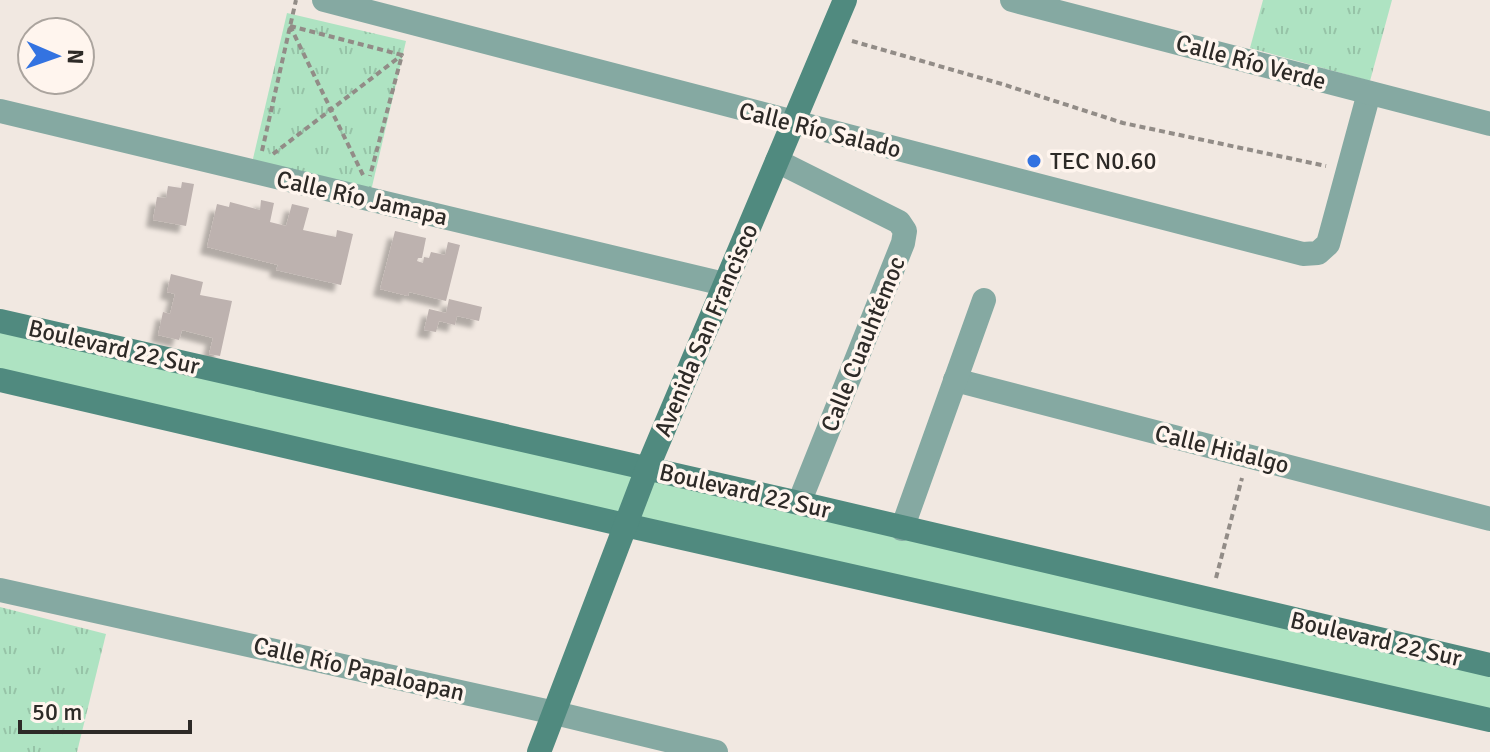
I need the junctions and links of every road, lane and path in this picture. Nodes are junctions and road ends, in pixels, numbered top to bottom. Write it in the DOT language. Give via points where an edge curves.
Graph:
graph roads {
  1 [pos="296,0"];
  2 [pos="324,0"];
  3 [pos="845,0"];
  4 [pos="1012,0"];
  5 [pos="290,26"];
  6 [pos="830,35"];
  7 [pos="402,55"];
  8 [pos="1369,93"];
  9 [pos="331,110"];
  10 [pos="0,111"];
  11 [pos="793,124"];
  12 [pos="1490,124"];
  13 [pos="271,156"];
  14 [pos="777,161"];
  15 [pos="258,165"];
  16 [pos="1348,171"];
  17 [pos="724,284"];
  18 [pos="984,300"];
  19 [pos="0,321"];
  20 [pos="0,380"];
  21 [pos="955,380"];
  22 [pos="1247,456"];
  23 [pos="647,469"];
  24 [pos="799,503"];
  25 [pos="1490,519"];
  26 [pos="625,525"];
  27 [pos="902,529"];
  28 [pos="0,590"];
  29 [pos="1210,600"];
  30 [pos="1490,665"];
  31 [pos="555,713"];
  32 [pos="1490,720"];
  33 [pos="539,752"];
  34 [pos="716,752"];
  1 -- 5 [label="path"];
  2 -- 11 [label="street, Calle Río Salado"];
  3 -- 6 [label="street, Avenida San Francisco"];
  4 -- 8 [label="street, Calle Río Verde"];
  5 -- 7 [label="path"];
  5 -- 9 [label="path"];
  5 -- 15 [label="path"];
  6 -- 11 [label="street, Avenida San Francisco"];
  6 -- 16 [label="path" via="1123,123"];
  7 -- 9 [label="path"];
  7 -- 9 [label="path" via="368,184"];
  8 -- 12 [label="street, Calle Río Verde"];
  8 -- 16 [label="street"];
  9 -- 13 [label="path"];
  10 -- 17 [label="street, Calle Río Jamapa"];
  11 -- 14 [label="street, Avenida San Francisco"];
  11 -- 16 [label="street, Calle Río Salado" via="1303,254 1318,253 1328,244"];
  14 -- 17 [label="street, Avenida San Francisco"];
  14 -- 24 [label="street, Calle Cuauhtémoc" via="899,222 905,231"];
  17 -- 23 [label="street, Avenida San Francisco"];
  18 -- 21 [label="street"];
  19 -- 23 [label="street, Boulevard 22 Sur"];
  20 -- 26 [label="street"];
  21 -- 22 [label="street, Calle Hidalgo"];
  21 -- 27 [label="street"];
  22 -- 25 [label="street, Calle Hidalgo"];
  22 -- 29 [label="path"];
  23 -- 24 [label="street, Boulevard 22 Sur"];
  23 -- 26 [label="street, Avenida San Francisco"];
  24 -- 27 [label="street, Boulevard 22 Sur"];
  26 -- 31 [label="street, Avenida San Francisco"];
  26 -- 32 [label="street"];
  27 -- 29 [label="street, Boulevard 22 Sur"];
  28 -- 31 [label="street, Calle Río Papaloapan"];
  29 -- 30 [label="street, Boulevard 22 Sur"];
  31 -- 33 [label="street, Avenida San Francisco"];
  31 -- 34 [label="street, Calle Río Papaloapan"];
}
